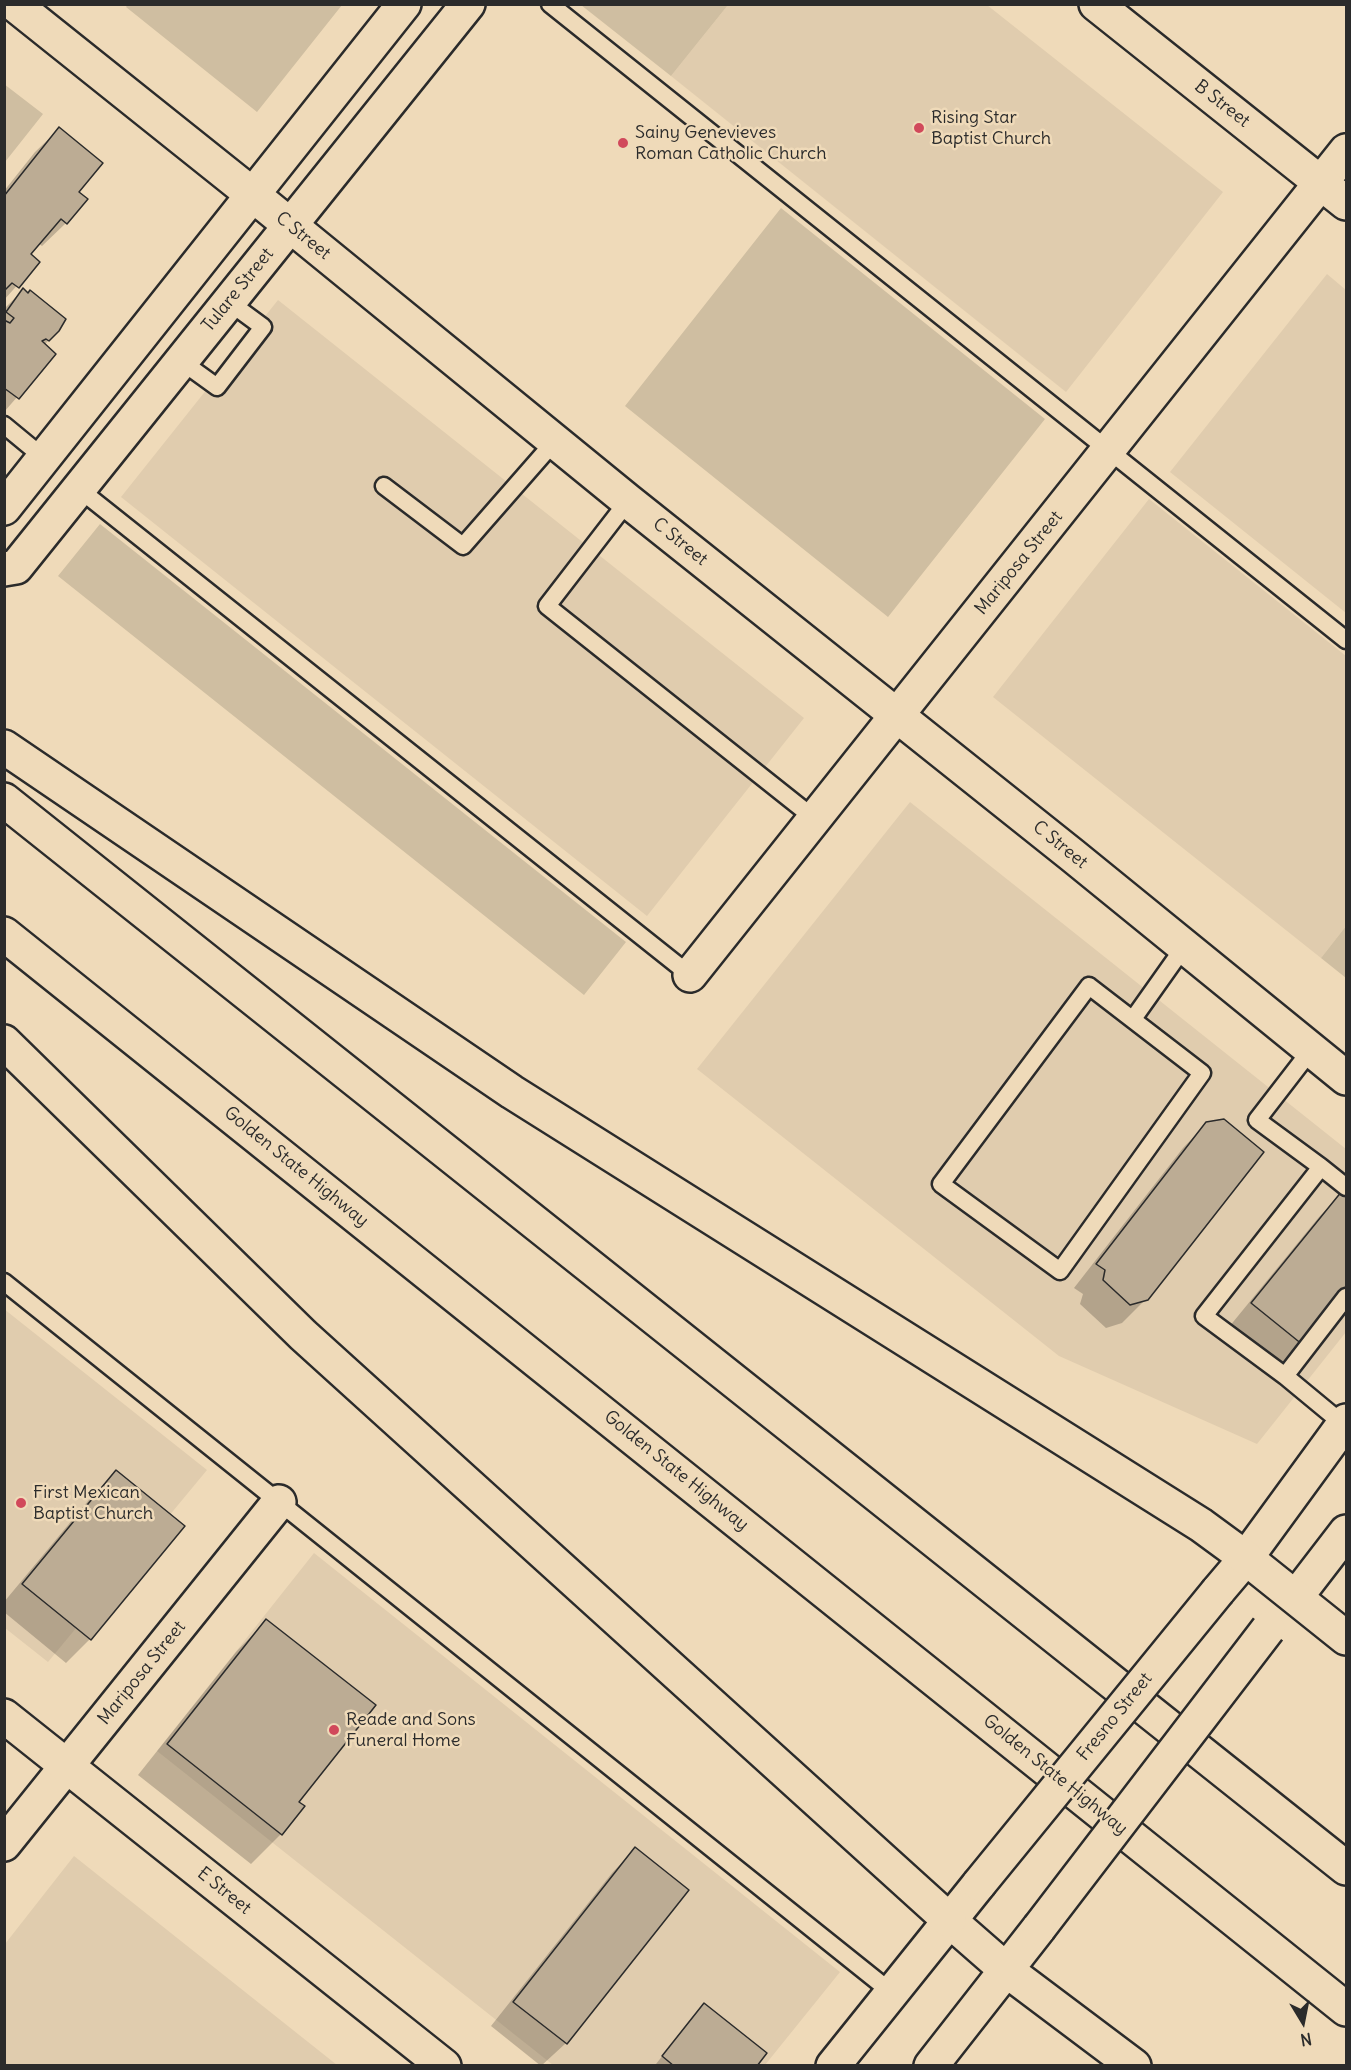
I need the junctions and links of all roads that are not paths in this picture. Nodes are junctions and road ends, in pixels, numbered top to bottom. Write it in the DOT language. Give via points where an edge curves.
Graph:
graph roads {
  1 [pos="14,4"];
  2 [pos="404,4"];
  3 [pos="468,4"];
  4 [pos="550,4"];
  5 [pos="1098,5"];
  6 [pos="1347,151"];
  7 [pos="1321,183"];
  8 [pos="253,195"];
  9 [pos="1347,203"];
  10 [pos="290,225"];
  11 [pos="229,302"];
  12 [pos="181,361"];
  13 [pos="4,425"];
  14 [pos="554,442"];
  15 [pos="1108,451"];
  16 [pos="44,458"];
  17 [pos="384,486"];
  18 [pos="79,489"];
  19 [pos="628,501"];
  20 [pos="4,508"];
  21 [pos="4,569"];
  22 [pos="1347,640"];
  23 [pos="897,717"];
  24 [pos="4,747"];
  25 [pos="4,800"];
  26 [pos="815,819"];
  27 [pos="4,934"];
  28 [pos="1184,947"];
  29 [pos="690,975"];
  30 [pos="1133,1019"];
  31 [pos="4,1042"];
  32 [pos="1311,1050"];
  33 [pos="1347,1078"];
  34 [pos="1322,1167"];
  35 [pos="1347,1187"];
  36 [pos="4,1282"];
  37 [pos="1347,1297"];
  38 [pos="1285,1376"];
  39 [pos="1345,1423"];
  40 [pos="279,1502"];
  41 [pos="1347,1532"];
  42 [pos="1246,1558"];
  43 [pos="1296,1597"];
  44 [pos="1347,1638"];
  45 [pos="4,1716"];
  46 [pos="67,1766"];
  47 [pos="4,1844"];
  48 [pos="1347,1868"];
  49 [pos="950,1920"];
  50 [pos="1005,1969"];
  51 [pos="891,1992"];
  52 [pos="1347,2009"];
  53 [pos="444,2066"];
  54 [pos="833,2066"];
  55 [pos="931,2066"];
  56 [pos="1134,2066"];
  1 -- 8 [label="main road, C Street"];
  2 -- 8 [label="main road"];
  3 -- 10 [label="main road, Tulare Street"];
  4 -- 15 [label="lane"];
  5 -- 7 [label="main road, B Street"];
  6 -- 7 [label="main road, Mariposa Street"];
  7 -- 9 [label="main road, B Street"];
  7 -- 15 [label="main road, Mariposa Street"];
  8 -- 10 [label="main road, C Street"];
  8 -- 16 [label="main road"];
  10 -- 11 [label="main road, Tulare Street"];
  10 -- 14 [label="main road, C Street"];
  11 -- 12 [label="main road, Tulare Street"];
  11 -- 12 [label="lane" via="263,327 217,387"];
  12 -- 18 [label="main road, Tulare Street"];
  13 -- 16 [label="lane"];
  14 -- 17 [label="lane" via="463,546"];
  14 -- 19 [label="main road, C Street"];
  15 -- 22 [label="lane"];
  15 -- 23 [label="main road, Mariposa Street"];
  16 -- 20 [label="main road"];
  18 -- 21 [label="main road, Tulare Street" via="16,567"];
  18 -- 29 [label="lane"];
  19 -- 23 [label="main road, C Street"];
  19 -- 26 [label="lane" via="547,606"];
  23 -- 26 [label="main road, Mariposa Street"];
  23 -- 28 [label="main road, C Street"];
  24 -- 42 [label="main road" via="512,1092 1201,1525"];
  25 -- 48 [label="main road"];
  26 -- 29 [label="main road, Mariposa Street"];
  27 -- 52 [label="main road, Golden State Highway"];
  28 -- 30 [label="lane"];
  28 -- 32 [label="main road, C Street"];
  30 -- 30 [label="lane" via="1089,986 941,1184 1060,1271 1203,1073"];
  31 -- 49 [label="main road" via="303,1335"];
  32 -- 33 [label="main road, C Street"];
  32 -- 34 [label="lane" via="1257,1120"];
  34 -- 35 [label="lane"];
  34 -- 38 [label="lane" via="1204,1316"];
  36 -- 40 [label="lane"];
  37 -- 38 [label="lane"];
  38 -- 39 [label="lane"];
  39 -- 42 [label="main road, Fresno Street"];
  40 -- 46 [label="main road, Mariposa Street"];
  40 -- 51 [label="lane"];
  41 -- 43 [label="main road"];
  42 -- 43 [label="main road"];
  42 -- 49 [label="main road, Fresno Street, bridge"];
  43 -- 44 [label="main road"];
  43 -- 50 [label="main road, bridge"];
  45 -- 46 [label="main road, E Street"];
  46 -- 47 [label="main road, Mariposa Street"];
  46 -- 53 [label="main road, E Street"];
  49 -- 50 [label="main road"];
  49 -- 51 [label="main road, Fresno Street"];
  50 -- 55 [label="main road"];
  50 -- 56 [label="main road"];
  51 -- 54 [label="main road, Fresno Street"];
}
